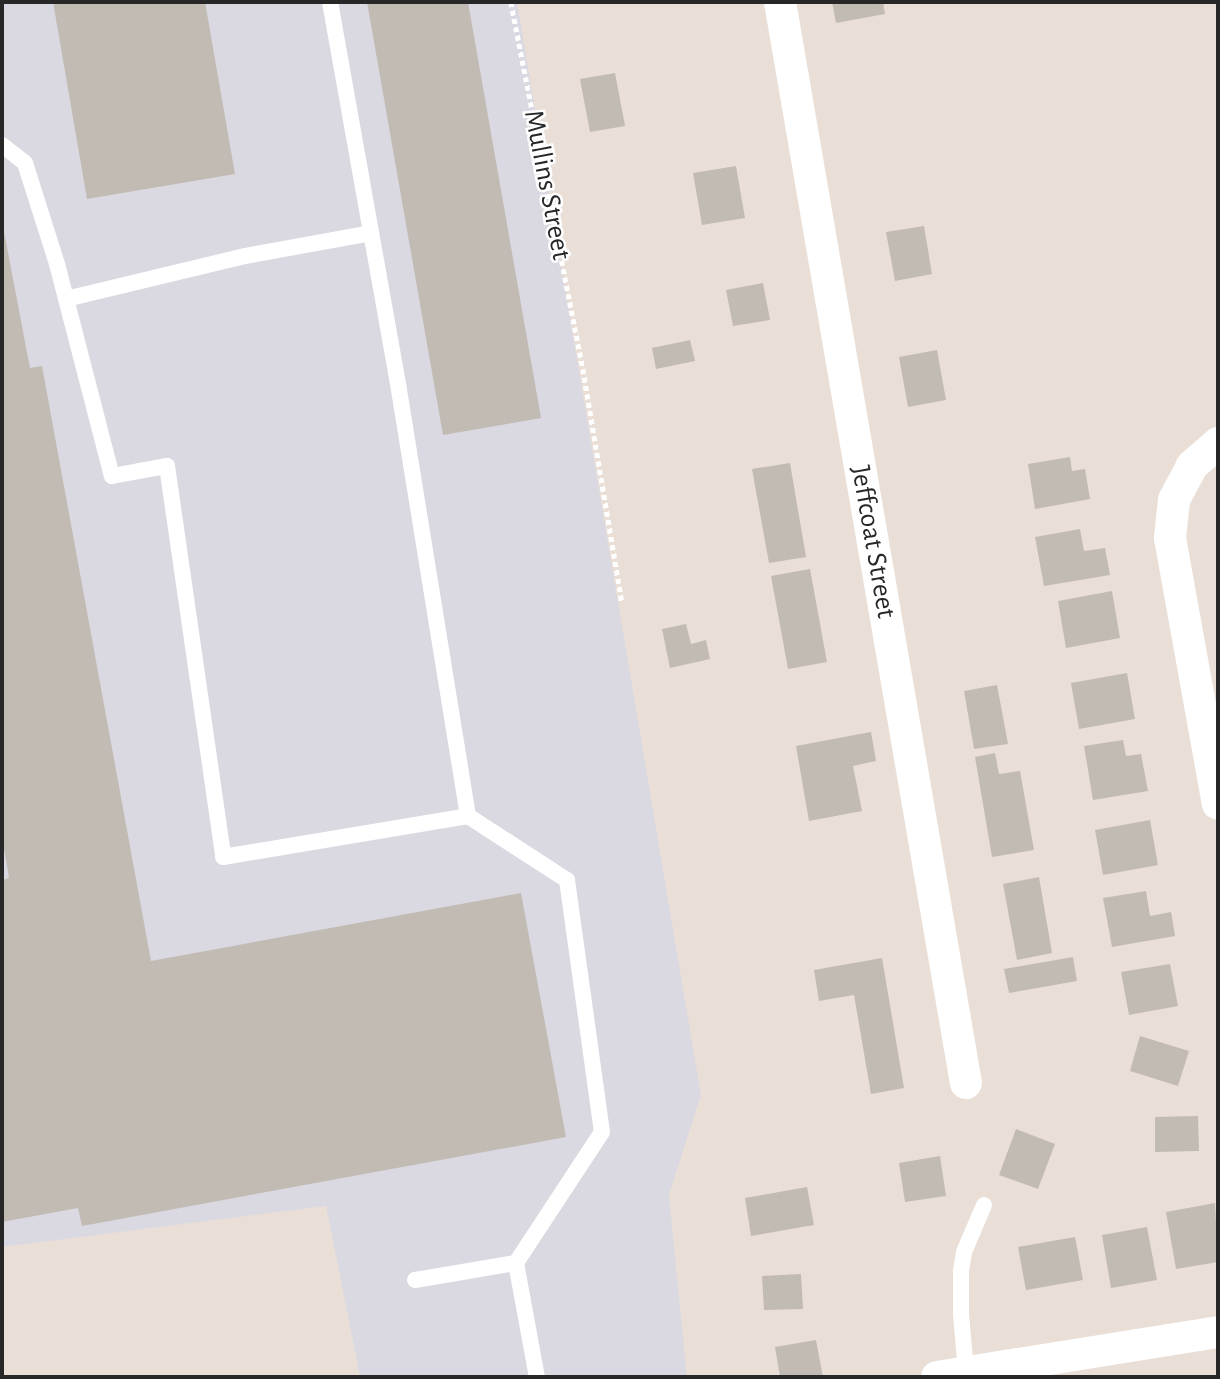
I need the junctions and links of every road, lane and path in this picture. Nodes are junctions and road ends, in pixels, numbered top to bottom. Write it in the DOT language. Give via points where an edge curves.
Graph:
graph roads {
  1 [pos="330,2"];
  2 [pos="511,2"];
  3 [pos="780,2"];
  4 [pos="2,145"];
  5 [pos="371,233"];
  6 [pos="66,299"];
  7 [pos="1218,443"];
  8 [pos="622,603"];
  9 [pos="1214,754"];
  10 [pos="1218,804"];
  11 [pos="468,816"];
  12 [pos="966,1083"];
  13 [pos="984,1205"];
  14 [pos="516,1263"];
  15 [pos="415,1280"];
  16 [pos="1218,1332"];
  17 [pos="952,1375"];
  18 [pos="537,1377"];
  1 -- 5 [label="lane"];
  2 -- 8 [label="path, Mullins Street" via="583,369"];
  3 -- 12 [label="street, Jeffcoat Street"];
  4 -- 6 [label="lane" via="24,163"];
  5 -- 6 [label="lane" via="245,256"];
  5 -- 11 [label="lane"];
  6 -- 11 [label="lane" via="112,476 167,466 223,858"];
  7 -- 9 [label="street" via="1192,467 1174,500 1170,538"];
  9 -- 10 [label="street"];
  11 -- 14 [label="lane" via="567,880 601,1132"];
  13 -- 17 [label="lane" via="964,1252"];
  14 -- 15 [label="lane"];
  14 -- 18 [label="lane"];
  16 -- 17 [label="street"];
}
